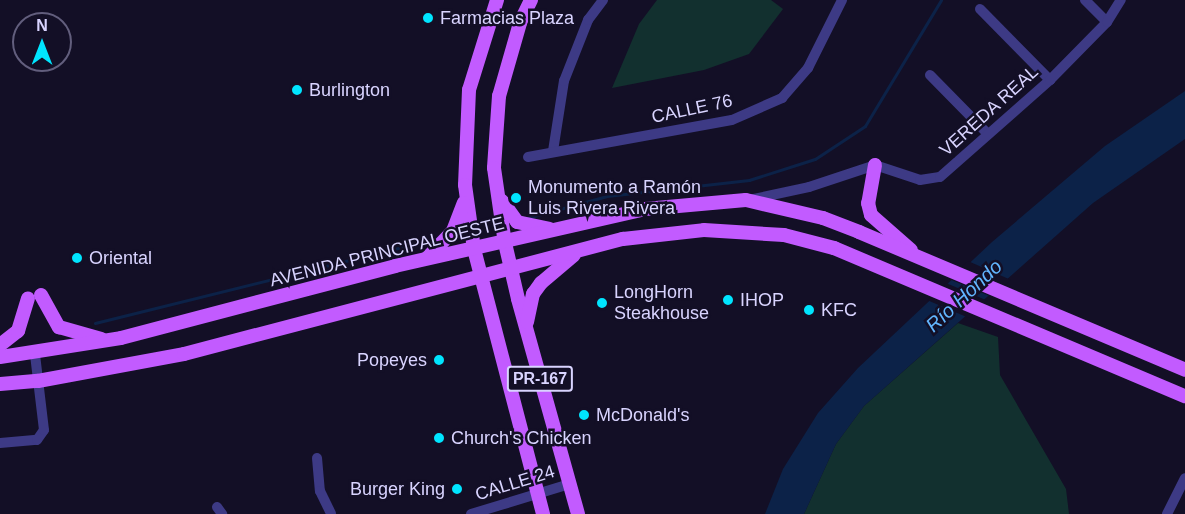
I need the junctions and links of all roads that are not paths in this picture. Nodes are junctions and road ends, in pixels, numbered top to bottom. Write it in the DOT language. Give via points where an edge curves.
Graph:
graph roads {
  1 [pos="497,0"];
  2 [pos="524,0"];
  3 [pos="531,0"];
  4 [pos="603,0"];
  5 [pos="842,0"];
  6 [pos="1085,0"];
  7 [pos="1121,0"];
  8 [pos="980,9"];
  9 [pos="1107,22"];
  10 [pos="520,23"];
  11 [pos="930,75"];
  12 [pos="1050,80"];
  13 [pos="988,134"];
  14 [pos="553,151"];
  15 [pos="528,157"];
  16 [pos="875,165"];
  17 [pos="496,185"];
  18 [pos="466,192"];
  19 [pos="746,200"];
  20 [pos="558,229"];
  21 [pos="505,243"];
  22 [pos="474,249"];
  23 [pos="582,249"];
  24 [pos="425,260"];
  25 [pos="925,261"];
  26 [pos="511,267"];
  27 [pos="481,274"];
  28 [pos="527,330"];
  29 [pos="106,341"];
  30 [pos="0,345"];
  31 [pos="35,354"];
  32 [pos="0,357"];
  33 [pos="1185,370"];
  34 [pos="38,381"];
  35 [pos="0,384"];
  36 [pos="1185,396"];
  37 [pos="0,443"];
  38 [pos="317,458"];
  39 [pos="1185,478"];
  40 [pos="570,484"];
  41 [pos="536,492"];
  42 [pos="331,514"];
  43 [pos="471,514"];
  44 [pos="543,514"];
  45 [pos="578,514"];
  46 [pos="1167,514"];
  1 -- 18 [label="main road, PR-167" via="469,90"];
  2 -- 10 [label="main road"];
  3 -- 10 [label="main road, PR-167"];
  4 -- 14 [label="street" via="588,20 564,81"];
  5 -- 14 [label="street, CALLE 76" via="808,68 782,98 732,120"];
  6 -- 9 [label="street"];
  7 -- 9 [label="street, VEREDA REAL"];
  8 -- 12 [label="street"];
  9 -- 12 [label="street, VEREDA REAL"];
  10 -- 17 [label="main road, PR-167" via="499,96"];
  11 -- 13 [label="street"];
  12 -- 13 [label="street, VEREDA REAL"];
  13 -- 16 [label="street, VEREDA REAL" via="940,177 920,180"];
  14 -- 15 [label="street, CALLE 76"];
  16 -- 19 [label="street" via="808,187"];
  16 -- 25 [label="main road" via="868,203 871,215"];
  17 -- 20 [label="main road" via="509,214 517,222"];
  17 -- 21 [label="main road, PR-167"];
  18 -- 22 [label="main road, PR-167"];
  18 -- 24 [label="main road" via="453,231"];
  19 -- 20 [label="main road, AVENIDA PRINCIPAL OESTE" via="645,209"];
  19 -- 25 [label="main road, AVENIDA PRINCIPAL OESTE" via="823,218"];
  20 -- 21 [label="main road, AVENIDA PRINCIPAL OESTE"];
  21 -- 22 [label="main road, AVENIDA PRINCIPAL OESTE"];
  21 -- 26 [label="main road, PR-167"];
  22 -- 24 [label="main road, AVENIDA PRINCIPAL OESTE"];
  22 -- 27 [label="main road, PR-167"];
  23 -- 26 [label="main road"];
  23 -- 28 [label="main road" via="551,271 537,288 528,311"];
  23 -- 36 [label="main road" via="660,233 744,231 784,235 834,248"];
  24 -- 29 [label="main road, AVENIDA PRINCIPAL OESTE"];
  25 -- 33 [label="main road, AVENIDA PRINCIPAL OESTE"];
  26 -- 27 [label="main road"];
  26 -- 28 [label="main road, PR-167"];
  27 -- 34 [label="main road" via="188,354"];
  27 -- 41 [label="main road, PR-167"];
  28 -- 40 [label="main road, PR-167"];
  29 -- 30 [label="main road" via="59,327 35,297 18,331"];
  29 -- 31 [label="main road, AVENIDA PRINCIPAL OESTE"];
  31 -- 32 [label="main road, AVENIDA PRINCIPAL OESTE"];
  31 -- 34 [label="street"];
  34 -- 35 [label="main road"];
  34 -- 37 [label="street" via="44,429 37,440"];
  38 -- 42 [label="street" via="320,491"];
  39 -- 46 [label="street"];
  40 -- 41 [label="street, CALLE 24"];
  40 -- 45 [label="main road, PR-167"];
  41 -- 43 [label="street, CALLE 24"];
  41 -- 44 [label="main road, PR-167"];
}
